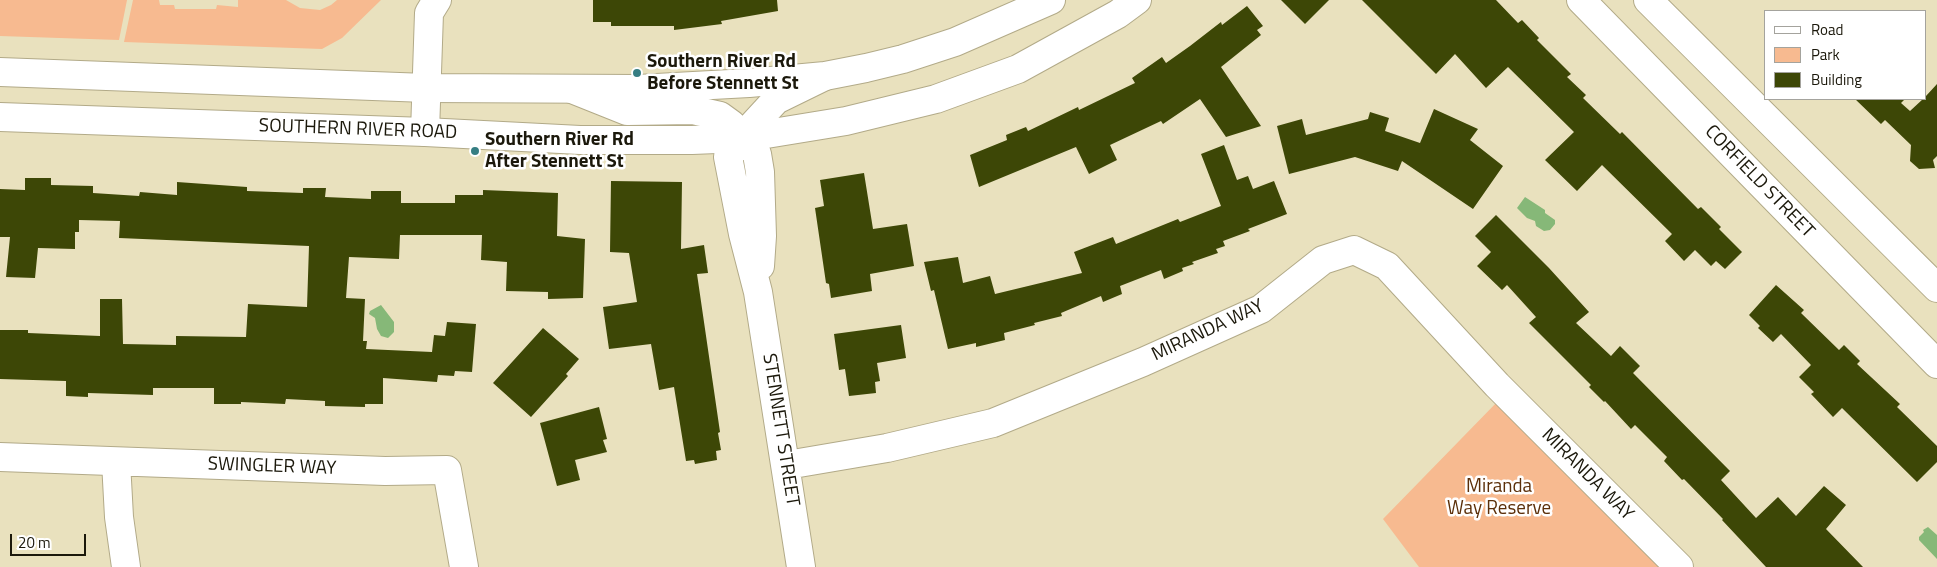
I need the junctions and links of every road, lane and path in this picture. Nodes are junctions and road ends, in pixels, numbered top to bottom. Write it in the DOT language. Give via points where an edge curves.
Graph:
graph roads {
  1 [pos="437,0"];
  2 [pos="1051,0"];
  3 [pos="1137,0"];
  4 [pos="1581,0"];
  5 [pos="1648,0"];
  6 [pos="0,72"];
  7 [pos="825,76"];
  8 [pos="426,88"];
  9 [pos="572,89"];
  10 [pos="0,117"];
  11 [pos="425,132"];
  12 [pos="742,138"];
  13 [pos="1937,288"];
  14 [pos="1937,364"];
  15 [pos="0,457"];
  16 [pos="116,462"];
  17 [pos="787,466"];
  18 [pos="126,567"];
  19 [pos="464,567"];
  20 [pos="801,567"];
  21 [pos="1679,567"];
  1 -- 8 [label="main road" via="429,13"];
  2 -- 7 [label="main road" via="955,42 894,61"];
  3 -- 12 [label="main road, SOUTHERN RIVER ROAD" via="1118,14 1018,69 936,99 846,121"];
  4 -- 14 [label="main road, CORFIELD STREET"];
  5 -- 13 [label="main road"];
  6 -- 8 [label="main road"];
  7 -- 9 [label="main road" via="692,87"];
  7 -- 12 [label="main road" via="776,100"];
  8 -- 9 [label="main road"];
  8 -- 11 [label="main road"];
  9 -- 12 [label="main road, STENNETT STREET" via="626,111 692,110 720,116"];
  10 -- 11 [label="main road, SOUTHERN RIVER ROAD"];
  11 -- 12 [label="main road, SOUTHERN RIVER ROAD" via="580,140"];
  12 -- 17 [label="main road, STENNETT STREET" via="757,154 760,172 762,236 758,292"];
  15 -- 16 [label="main road, SWINGLER WAY"];
  16 -- 18 [label="main road"];
  16 -- 19 [label="main road, SWINGLER WAY" via="446,470"];
  17 -- 20 [label="main road, STENNETT STREET"];
  17 -- 21 [label="main road, MIRANDA WAY" via="887,448 993,423 1143,362 1261,309 1323,260 1354,250 1386,266 1497,385"];
}
